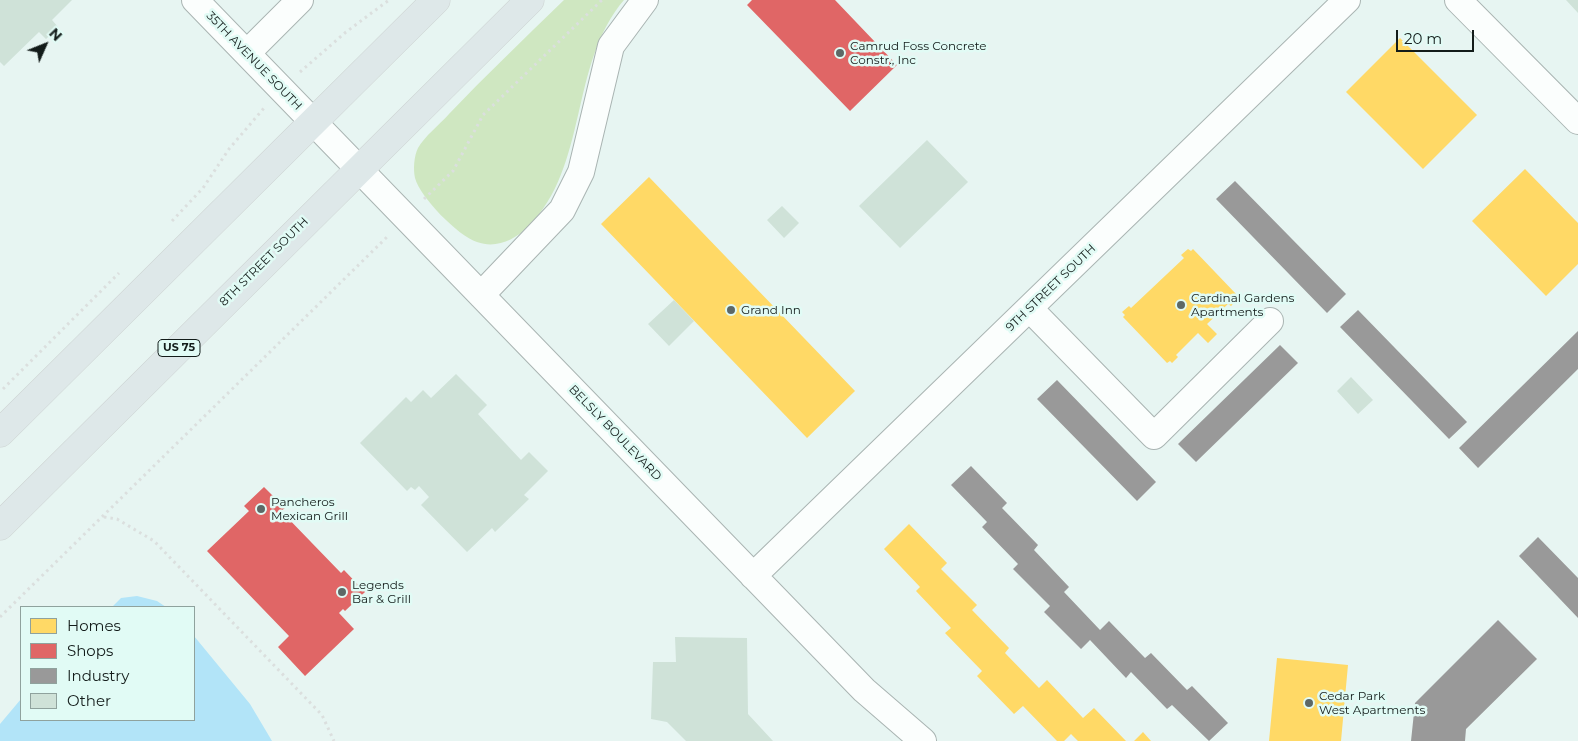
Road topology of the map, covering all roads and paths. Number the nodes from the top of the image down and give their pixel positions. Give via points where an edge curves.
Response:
1 (195, 0) edge
2 (300, 0) edge
3 (389, 0) edge
4 (436, 0) edge
5 (530, 0) edge
6 (602, 0) edge
7 (645, 0) edge
8 (1348, 0) edge
9 (1458, 0) edge
10 (247, 53) junction
11 (281, 88) junction
12 (312, 121) junction
13 (1578, 121) edge
14 (357, 169) junction
15 (422, 202) dead end
16 (171, 222) dead end
17 (376, 248) dead end
18 (122, 271) dead end
19 (481, 295) junction
20 (1030, 309) junction
21 (1270, 321) dead end
22 (0, 392) edge
23 (0, 433) edge
24 (103, 517) junction
25 (0, 526) edge
26 (753, 576) junction
27 (0, 617) edge
28 (334, 741) edge
29 (923, 741) edge

1 - 10 street, 35TH AVENUE SOUTH
2 - 10 street
3 - 11 path
4 - 12 main road
5 - 14 main road, 8TH STREET SOUTH / US 75
6 - 15 path via 483,115 453,171
7 - 19 street via 611,46 581,172 562,210
8 - 20 street, 9TH STREET SOUTH
9 - 13 street
10 - 11 street, 35TH AVENUE SOUTH
11 - 12 street, 35TH AVENUE SOUTH
11 - 16 path via 229,149 203,188
12 - 14 street, BELSLY BOULEVARD
12 - 23 main road
14 - 19 street, BELSLY BOULEVARD
14 - 25 main road, 8TH STREET SOUTH / US 75
17 - 24 path
18 - 22 path
19 - 26 street, BELSLY BOULEVARD
20 - 21 street via 1154,436
20 - 26 street, 9TH STREET SOUTH
24 - 27 path
24 - 28 path via 117,519 154,541 322,715
26 - 29 street, BELSLY BOULEVARD via 864,690

